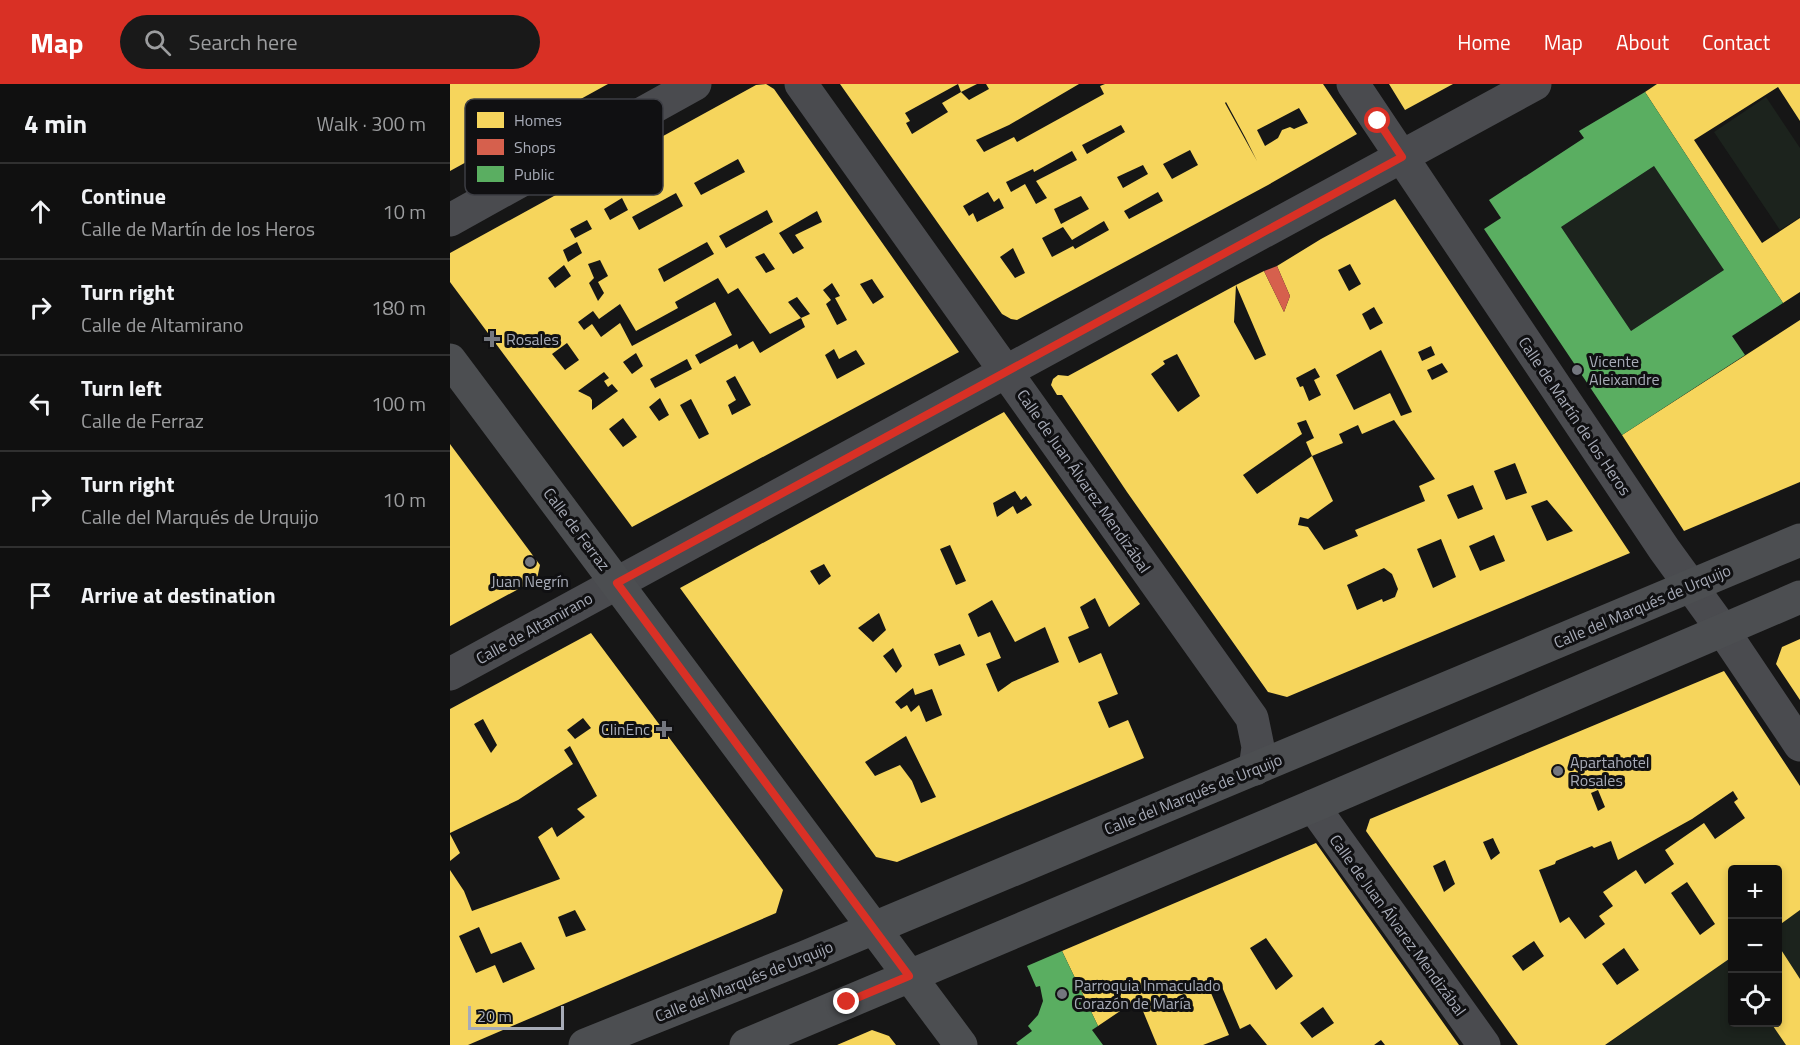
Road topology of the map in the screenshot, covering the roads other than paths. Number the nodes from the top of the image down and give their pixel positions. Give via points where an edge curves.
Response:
1 (695, 84) edge
2 (801, 84) edge
3 (1353, 84) edge
4 (1535, 84) edge
5 (663, 102) edge
6 (1402, 157) junction
7 (495, 195) edge
8 (450, 220) edge
9 (450, 360) edge
10 (1006, 372) junction
11 (1800, 540) edge
12 (617, 583) junction
13 (1690, 586) junction
14 (1800, 597) edge
15 (1722, 629) junction
16 (450, 674) edge
17 (1800, 745) edge
18 (1255, 769) junction
19 (1313, 806) junction
20 (874, 927) junction
21 (909, 976) junction
22 (585, 1045) edge
23 (746, 1045) edge
24 (961, 1045) edge
25 (1484, 1045) edge

1 - 5 street
2 - 10 street, Calle de Juan Álvarez Mendizábal
3 - 6 street, Calle de Martín de los Heros
4 - 6 street, Calle de Altamirano
6 - 10 street, Calle de Altamirano
6 - 13 street, Calle de Martín de los Heros
7 - 8 street
9 - 12 main road, Calle de Ferraz
10 - 12 street, Calle de Altamirano
10 - 18 street, Calle de Juan Álvarez Mendizábal via 1252,718 1258,747
11 - 13 main road, Calle del Marqués de Urquijo
12 - 16 street, Calle de Altamirano
12 - 20 main road, Calle de Ferraz
13 - 15 street, Calle de Martín de los Heros
13 - 18 main road, Calle del Marqués de Urquijo
14 - 15 main road
15 - 17 street, Calle de Martín de los Heros
15 - 19 main road
18 - 20 main road, Calle del Marqués de Urquijo
19 - 21 main road
19 - 25 street, Calle de Juan Álvarez Mendizábal
20 - 21 main road, Calle de Ferraz
20 - 22 main road, Calle del Marqués de Urquijo
21 - 23 main road
21 - 24 main road, Calle de Ferraz

